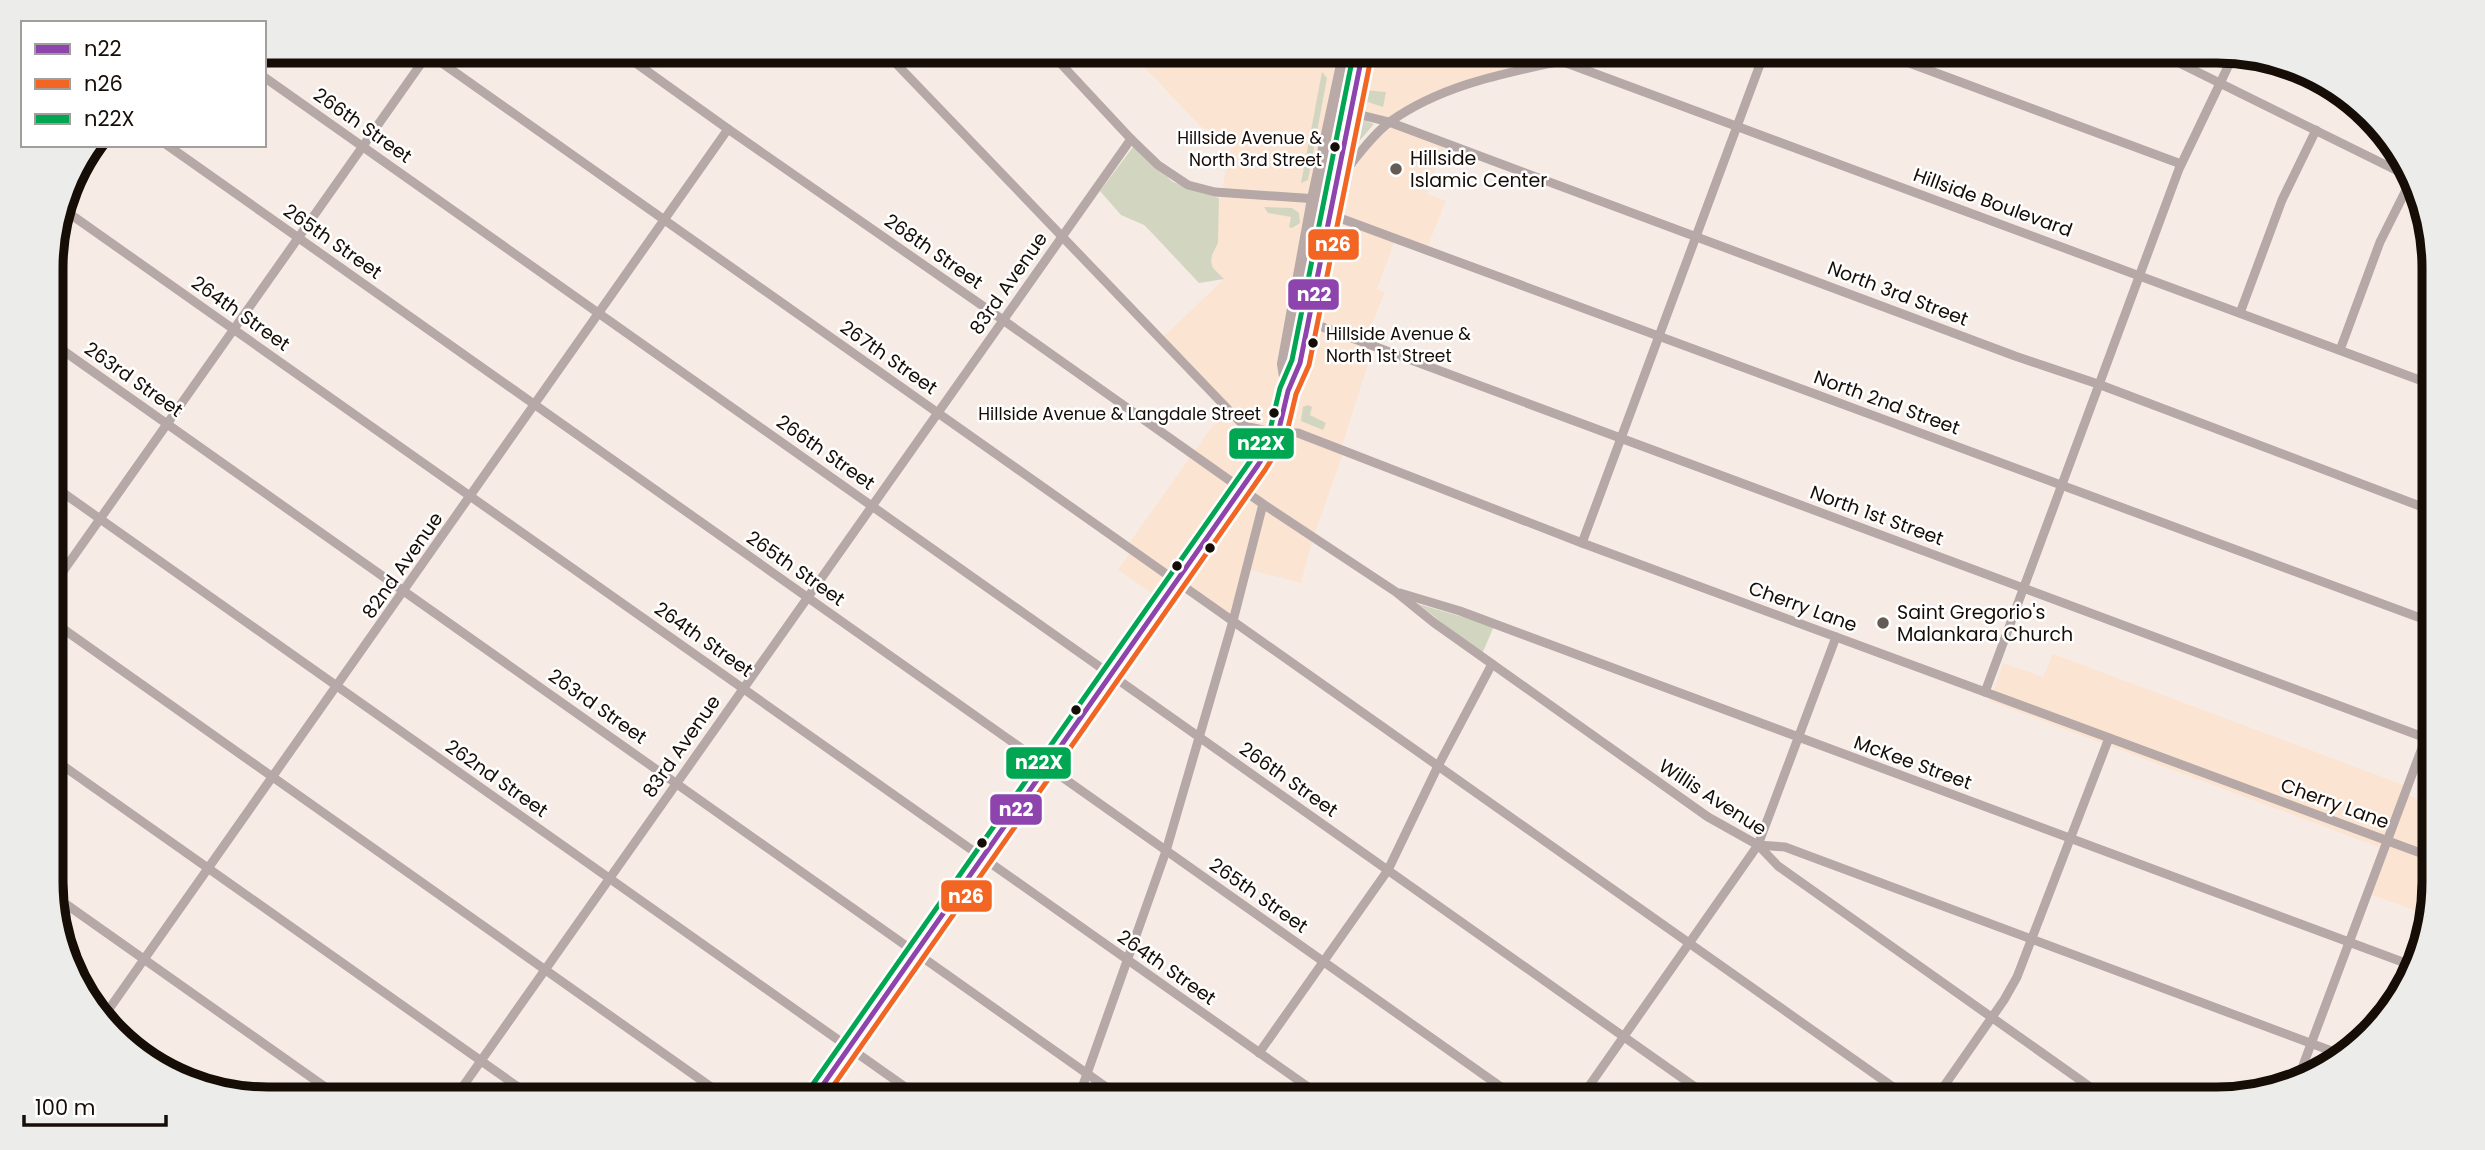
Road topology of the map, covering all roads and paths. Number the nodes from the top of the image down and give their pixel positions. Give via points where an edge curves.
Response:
1 (420, 63) edge
2 (443, 63) edge
3 (636, 63) edge
4 (896, 63) edge
5 (1060, 63) edge
6 (1343, 63) edge
7 (1360, 63) edge
8 (1552, 63) edge
9 (1566, 63) edge
10 (1761, 63) edge
11 (1909, 63) edge
12 (2179, 63) edge
13 (2229, 64) edge
14 (266, 78) edge
15 (2220, 83) junction
16 (1349, 112) junction
17 (1389, 122) junction
18 (1738, 126) junction
19 (728, 130) junction
20 (2316, 130) junction
21 (1131, 139) junction
22 (170, 147) edge
23 (363, 147) junction
24 (2181, 164) junction
25 (2398, 171) edge
26 (2406, 190) edge
27 (1314, 198) junction
28 (1332, 201) junction
29 (70, 214) edge
30 (666, 221) junction
31 (1063, 236) junction
32 (1695, 236) junction
33 (299, 238) junction
34 (2139, 275) junction
35 (2240, 313) junction
36 (600, 314) junction
37 (1003, 320) junction
38 (1308, 322) junction
39 (234, 329) junction
40 (1658, 336) junction
41 (63, 350) edge
42 (2340, 350) junction
43 (2422, 381) edge
44 (2098, 384) junction
45 (1288, 391) junction
46 (536, 405) junction
47 (938, 413) junction
48 (167, 424) junction
49 (1278, 433) junction
50 (1620, 437) junction
51 (2061, 485) junction
52 (1242, 488) junction
53 (63, 493) edge
54 (471, 497) junction
55 (1263, 504) junction
56 (872, 506) junction
57 (2422, 507) edge
58 (100, 519) junction
59 (1297, 527) joint
60 (1582, 543) junction
61 (63, 571) edge
62 (1177, 582) junction
63 (2023, 587) junction
64 (404, 591) junction
65 (1396, 592) junction
66 (808, 597) junction
67 (2422, 619) edge
68 (1233, 621) junction
69 (63, 629) edge
70 (1836, 637) junction
71 (1492, 664) junction
72 (1112, 676) junction
73 (337, 686) junction
74 (744, 688) junction
75 (1985, 692) junction
76 (2422, 736) edge
77 (1200, 737) junction
78 (1799, 738) junction
79 (2109, 738) junction
80 (2422, 758) edge
81 (63, 766) edge
82 (1438, 766) junction
83 (1048, 767) junction
84 (273, 777) junction
85 (677, 783) junction
86 (2070, 839) junction
87 (2387, 841) junction
88 (1758, 845) junction
89 (1166, 850) junction
90 (2422, 854) edge
91 (984, 858) junction
92 (209, 868) junction
93 (1388, 870) junction
94 (610, 878) junction
95 (65, 903) edge
96 (2032, 939) junction
97 (1690, 943) junction
98 (2349, 943) junction
99 (917, 953) junction
100 (144, 960) junction
101 (1128, 961) junction
102 (1324, 962) junction
103 (2405, 963) edge
104 (545, 970) junction
105 (108, 1010) edge
106 (1991, 1017) junction
107 (1625, 1037) junction
108 (2311, 1044) junction
109 (850, 1048) junction
110 (2332, 1052) edge
111 (1259, 1053) junction
112 (481, 1061) junction
113 (2302, 1068) edge
114 (1087, 1073) junction
115 (325, 1087) edge
116 (463, 1087) edge
117 (519, 1087) edge
118 (712, 1087) edge
119 (822, 1087) edge
120 (905, 1087) edge
121 (1082, 1087) edge
122 (1106, 1087) edge
123 (1308, 1087) edge
124 (1501, 1087) edge
125 (1589, 1087) edge
126 (1695, 1087) edge
127 (1893, 1087) edge
128 (1943, 1087) edge
129 (2090, 1087) edge

1 - 23 street
2 - 30 street, 267th Street
3 - 19 street, 268th Street
4 - 31 street, Cherry Lane
5 - 21 street, North 2nd Street
6 - 27 main road
7 - 16 main road
8 - 17 street via 1469,82
9 - 18 street, Hillside Boulevard
10 - 18 street
11 - 24 street
12 - 15 street
13 - 15 street
14 - 23 street, 266th Street
15 - 20 street
15 - 24 street
16 - 17 street, North 3rd Street
16 - 28 main road
17 - 28 street via 1344,173
17 - 32 street, North 3rd Street
18 - 32 street
18 - 34 street, Hillside Boulevard
19 - 30 street, 82nd Avenue
19 - 37 street, 268th Street
20 - 25 street
20 - 35 street via 2282,200
21 - 27 street, North 2nd Street via 1171,176 1202,190
21 - 31 street, 83rd Avenue
22 - 33 street, 265th Street
23 - 33 street
23 - 36 street, 266th Street
24 - 34 street
26 - 42 street
27 - 28 street, North 2nd Street
27 - 45 main road via 1284,364
28 - 38 main road
28 - 40 street, North 2nd Street
29 - 39 street, 264th Street
30 - 36 street, 82nd Avenue
30 - 47 street, 267th Street
31 - 37 street, 83rd Avenue
31 - 49 street, Cherry Lane via 1244,426
32 - 40 street
32 - 44 street, North 3rd Street
33 - 39 street
33 - 46 street, 265th Street
34 - 35 street, Hillside Boulevard
34 - 44 street
35 - 42 street, Hillside Boulevard
36 - 46 street, 82nd Avenue
36 - 56 street, 266th Street
37 - 47 street, 83rd Avenue
37 - 52 street, 268th Street
38 - 45 main road via 1300,363
38 - 50 street, North 1st Street
39 - 48 street
39 - 54 street, 264th Street
40 - 50 street
40 - 51 street, North 2nd Street
41 - 48 street, 263rd Street
42 - 43 street, Hillside Boulevard
44 - 51 street
44 - 57 street, North 3rd Street
45 - 49 main road
46 - 54 street, 82nd Avenue
46 - 66 street, 265th Street
47 - 56 street, 83rd Avenue
47 - 62 street, 267th Street
48 - 58 street
48 - 64 street, 263rd Street
49 - 52 main road
49 - 60 street, Cherry Lane via 1298,433
50 - 60 street
50 - 63 street, North 1st Street
51 - 63 street
51 - 67 street, North 2nd Street
52 - 55 street, 268th Street
52 - 62 main road
53 - 58 street, 262nd Street
54 - 64 street, 82nd Avenue
54 - 74 street, 264th Street
55 - 59 street, 268th Street
55 - 68 street
56 - 66 street, 83rd Avenue
56 - 72 street, 266th Street
58 - 61 street
58 - 73 street, 262nd Street
59 - 65 street, Willis Avenue
60 - 70 street, Cherry Lane
62 - 68 street, 267th Street
62 - 72 main road
63 - 75 street
63 - 76 street, North 1st Street
64 - 73 street, 82nd Avenue
64 - 85 street, 263rd Street
65 - 71 street, Willis Avenue
65 - 78 street, McKee Street via 1460,611
66 - 74 street, 83rd Avenue
66 - 83 street, 265th Street
68 - 77 street
68 - 82 street, 267th Street
69 - 84 street
70 - 75 street, Cherry Lane
70 - 78 street
71 - 82 street
71 - 88 street, Willis Avenue via 1708,817
72 - 77 street, 266th Street
72 - 83 main road
73 - 84 street, 82nd Avenue
73 - 94 street, 262nd Street
74 - 85 street, 83rd Avenue
74 - 91 street, 264th Street
75 - 79 street, Cherry Lane
77 - 89 street
77 - 93 street, 266th Street
78 - 86 street, McKee Street
78 - 88 street
79 - 86 street
79 - 87 street, Cherry Lane
80 - 87 street
81 - 92 street
82 - 93 street
82 - 97 street, 267th Street
83 - 89 street, 265th Street
83 - 91 main road
84 - 92 street, 82nd Avenue
84 - 104 street
85 - 94 street, 83rd Avenue
85 - 99 street, 263rd Street
86 - 96 street
86 - 98 street, McKee Street
87 - 90 street, Cherry Lane
87 - 98 street
88 - 96 street via 1785,847
88 - 97 street
88 - 106 street, Willis Avenue via 1778,866
89 - 101 street
89 - 102 street, 265th Street
91 - 99 main road
91 - 101 street, 264th Street
92 - 100 street, 82nd Avenue
92 - 112 street
93 - 102 street
93 - 107 street, 266th Street
94 - 104 street, 83rd Avenue
94 - 109 street, 262nd Street
95 - 100 street
96 - 106 street via 2017,977
96 - 108 street
97 - 107 street
97 - 127 street, 267th Street
98 - 103 street, McKee Street
98 - 108 street
99 - 109 main road
99 - 114 street, 263rd Street
100 - 105 street, 82nd Avenue
100 - 115 street
101 - 111 street, 264th Street
101 - 114 street
102 - 111 street
102 - 124 street, 265th Street
104 - 112 street, 83rd Avenue
104 - 118 street
106 - 128 street
106 - 129 street, Willis Avenue
107 - 125 street
107 - 126 street, 266th Street
108 - 110 street
108 - 113 street
109 - 119 main road
109 - 120 street, 262nd Street
111 - 123 street, 264th Street
112 - 116 street, 83rd Avenue
112 - 117 street
114 - 121 street
114 - 122 street, 263rd Street

